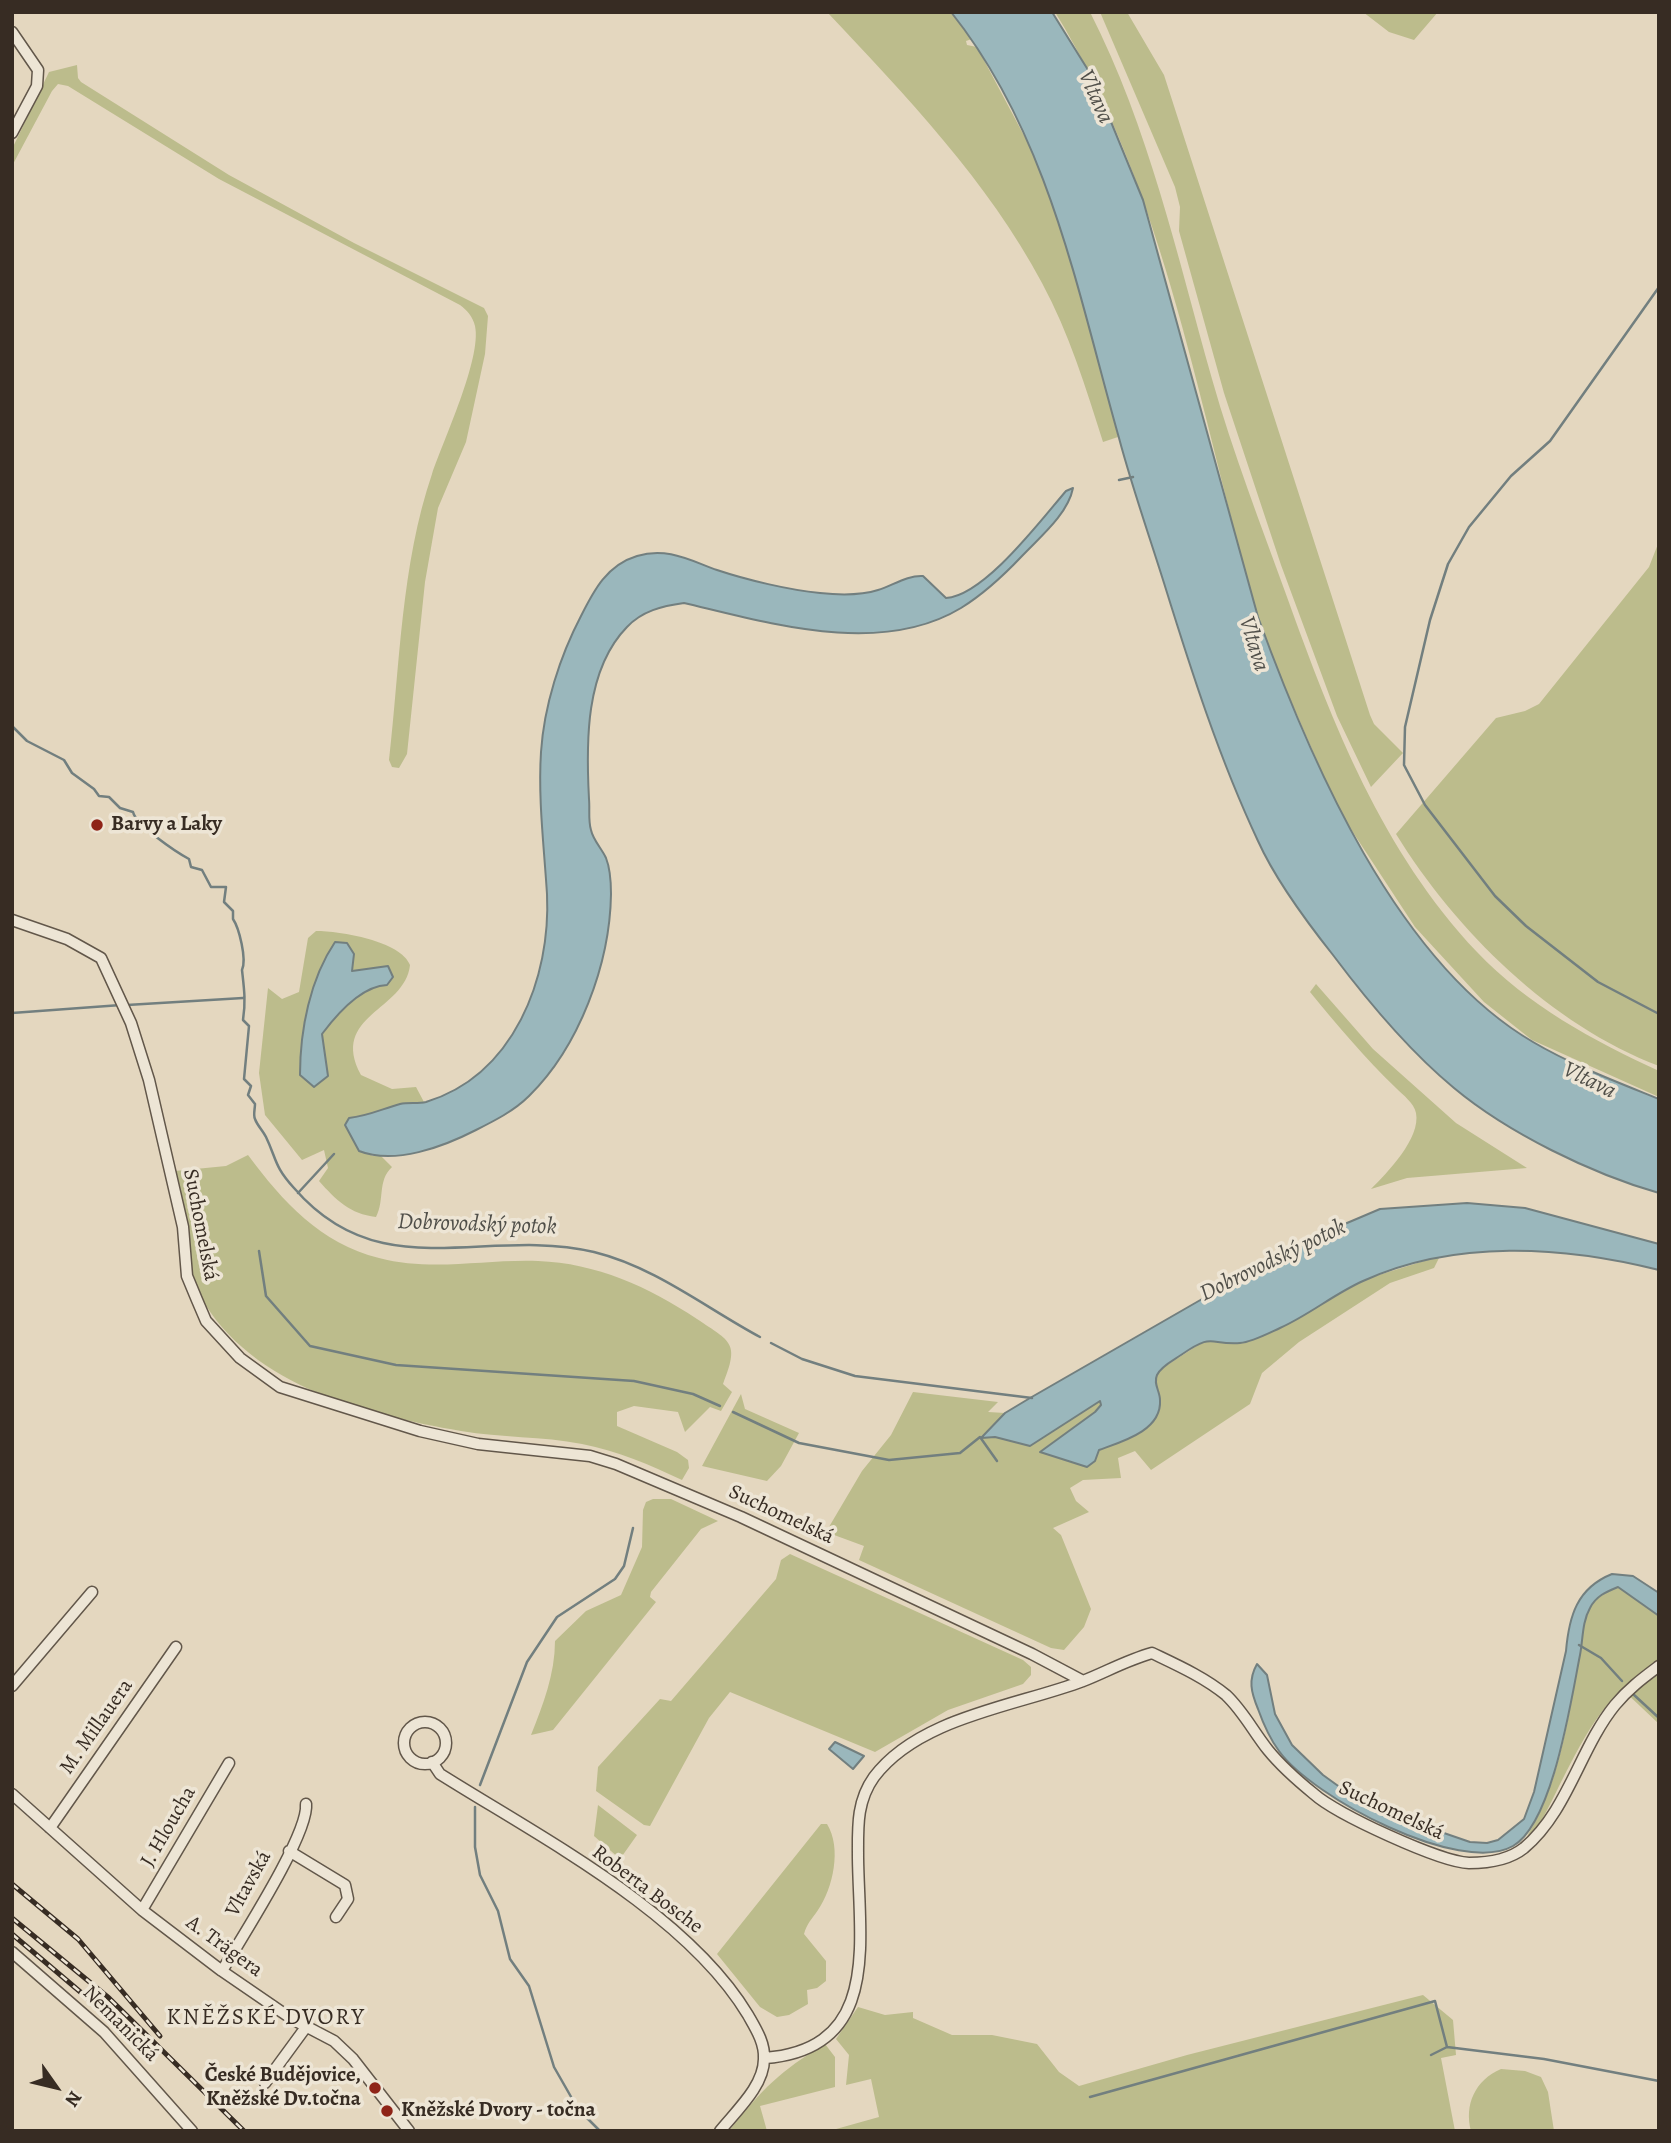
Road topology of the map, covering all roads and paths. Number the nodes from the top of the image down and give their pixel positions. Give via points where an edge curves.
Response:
1 (12, 32) edge
2 (12, 133) edge
3 (12, 920) edge
4 (92, 1592) dead end
5 (176, 1647) dead end
6 (1659, 1666) edge
7 (1083, 1681) junction
8 (12, 1686) edge
9 (432, 1762) dead end
10 (229, 1763) dead end
11 (12, 1794) edge
12 (306, 1804) dead end
13 (50, 1828) junction
14 (289, 1852) junction
15 (142, 1910) junction
16 (336, 1917) dead end
17 (12, 1952) edge
18 (222, 1971) junction
19 (306, 2027) junction
20 (765, 2057) junction
21 (265, 2083) dead end
22 (192, 2131) edge
23 (409, 2131) edge
24 (720, 2131) edge

1 - 2 street via 38,70 37,86
3 - 7 street, Suchomelská via 67,939 101,958 125,1006 157,1110 183,1227 187,1276 206,1321 240,1358 280,1387 420,1431 478,1444 590,1456 616,1464 741,1517
4 - 8 street
5 - 13 street, M. Millauera
6 - 7 street, Suchomelská via 1614,1706 1537,1836 1502,1860 1468,1863 1450,1860 1368,1825 1316,1797 1268,1751 1224,1694 1152,1653
7 - 20 street via 979,1713 920,1739 893,1756 873,1778 860,1804 859,1942 850,2009 833,2032 815,2044 788,2056
9 - 20 street, Roberta Bosche via 440,1774 624,1892 685,1939 740,2001
10 - 15 street, J. Hloucha
11 - 13 street, A. Trägera
12 - 14 street, Vltavská via 307,1813
13 - 15 street, A. Trägera
14 - 16 street, Vltavská via 345,1885 348,1899
14 - 18 street, Vltavská
15 - 18 street, A. Trägera
17 - 22 street, Nemanická via 104,2032
18 - 19 street, A. Trägera
19 - 21 street
19 - 23 street, A. Trägera via 334,2041 353,2059
20 - 24 street via 757,2083

